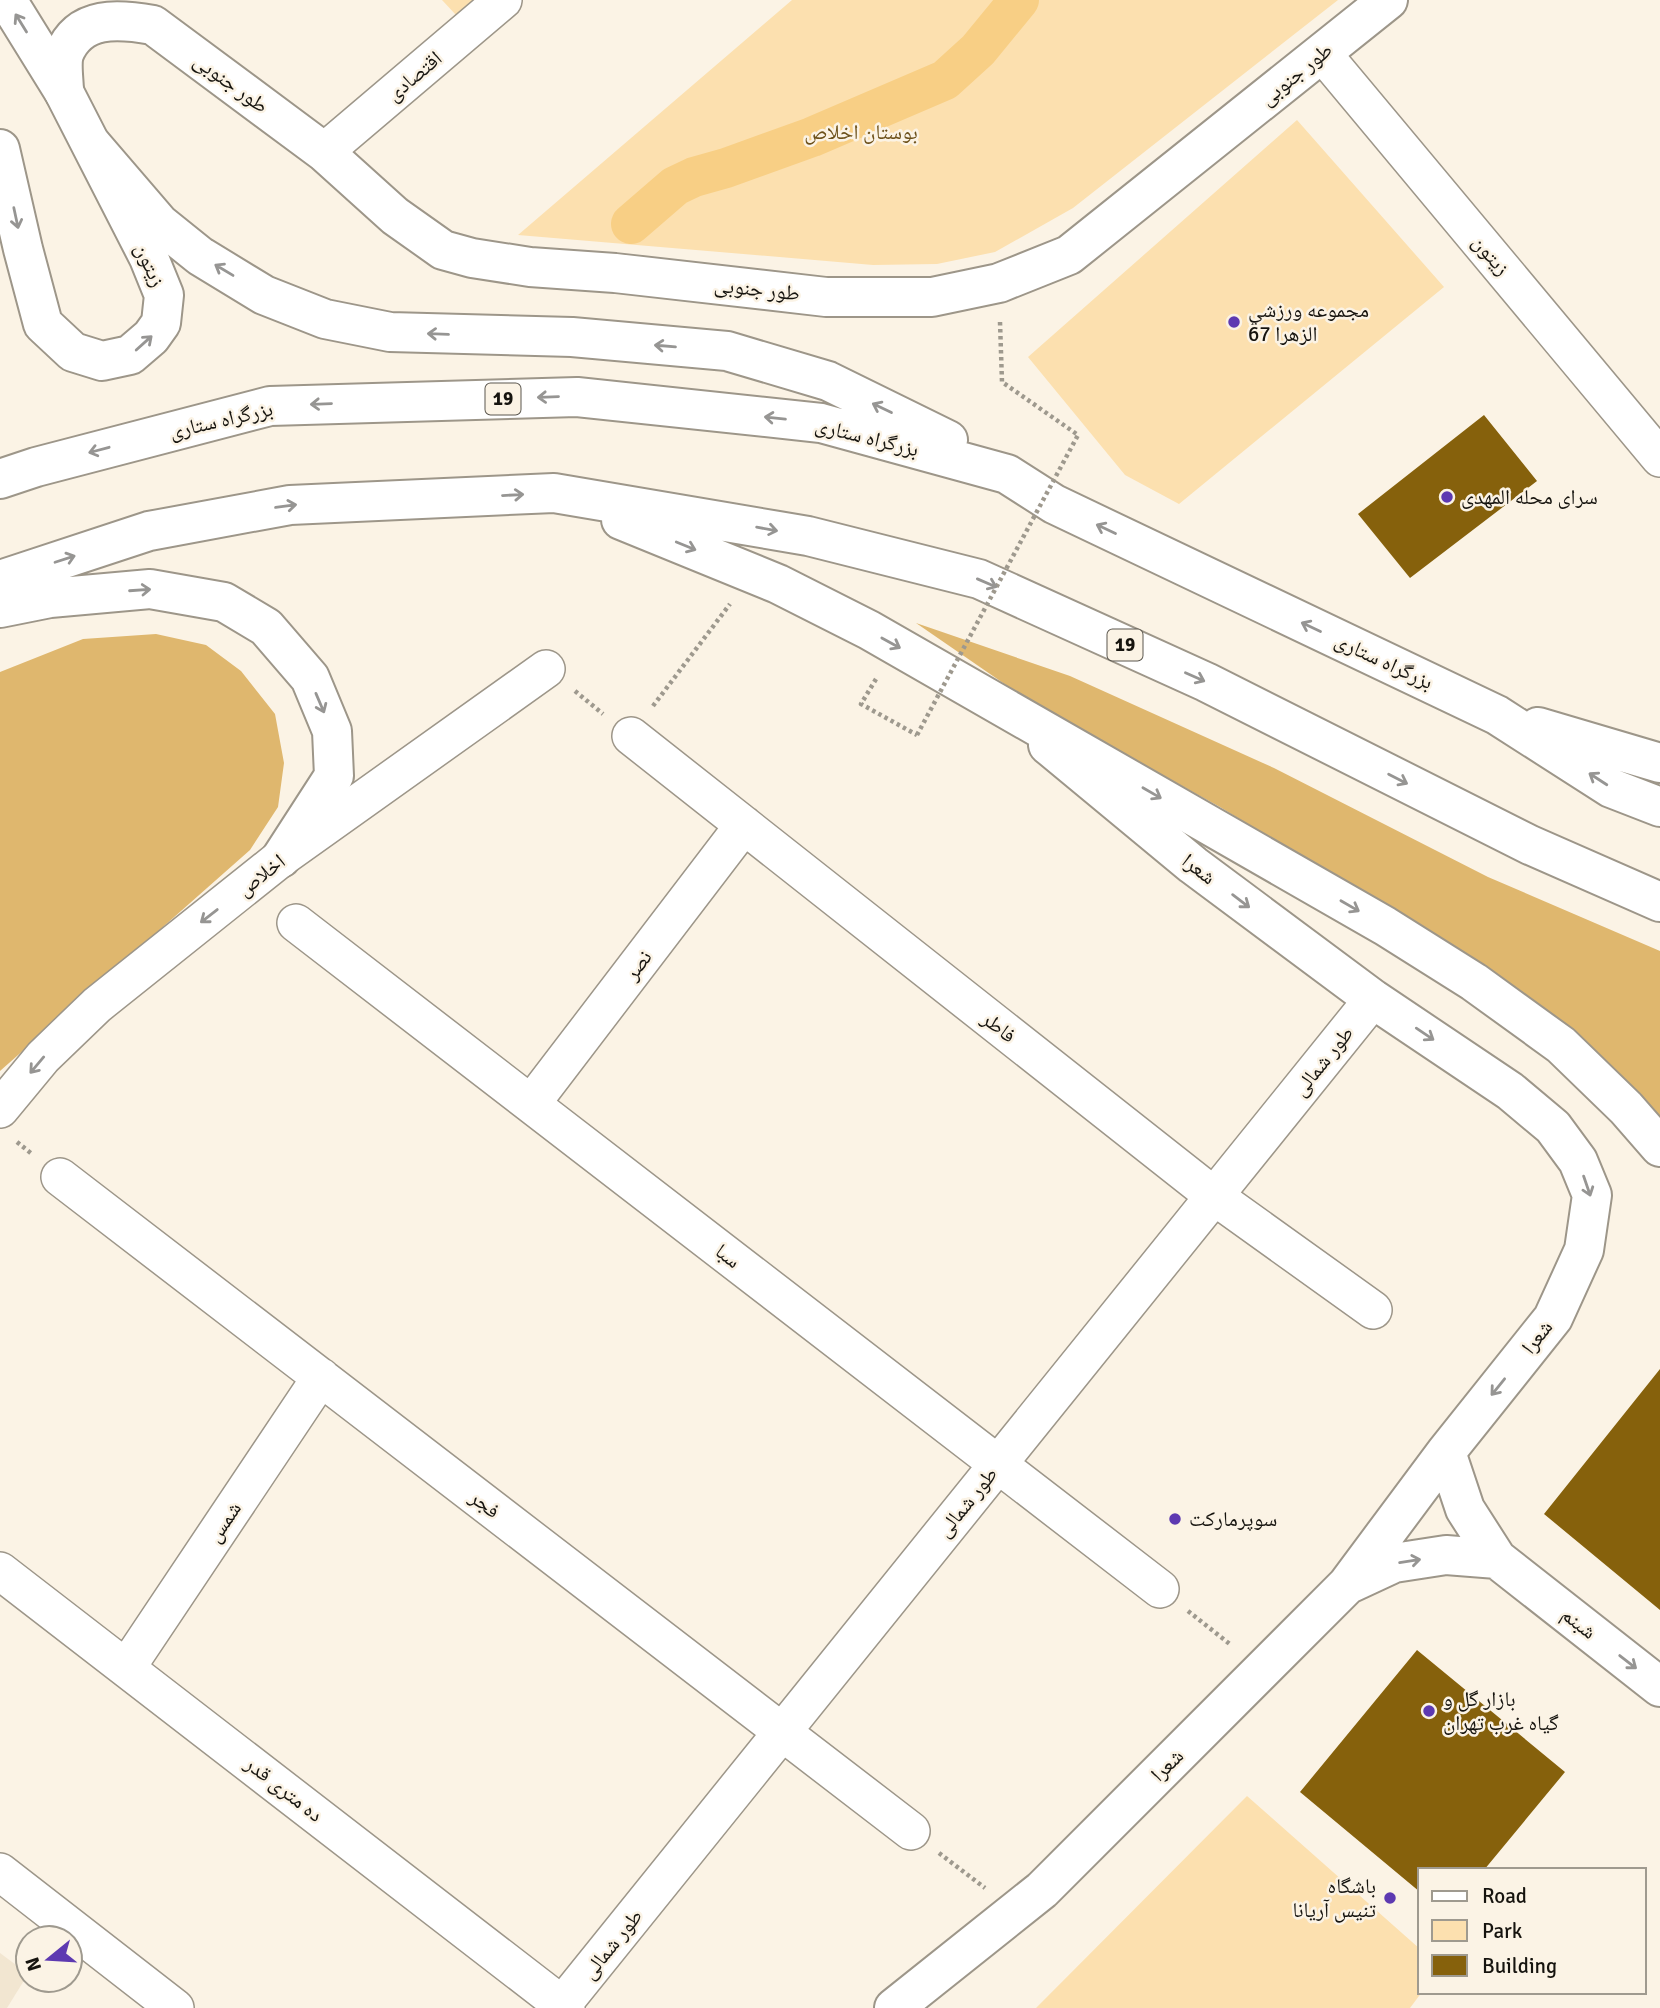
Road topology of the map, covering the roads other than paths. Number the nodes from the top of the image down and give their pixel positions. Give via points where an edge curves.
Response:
1 (6, 0) edge
2 (119, 0) edge
3 (503, 0) edge
4 (1388, 0) edge
5 (153, 25) junction
6 (1322, 53) junction
7 (64, 92) junction
8 (92, 145) junction
9 (0, 150) edge
10 (324, 152) junction
11 (1660, 458) edge
12 (1007, 474) junction
13 (0, 479) edge
14 (554, 493) junction
15 (0, 580) edge
16 (0, 608) edge
17 (547, 669) road end
18 (998, 703) junction
19 (1497, 715) junction
20 (631, 736) road end
21 (1660, 762) edge
22 (1660, 807) edge
23 (744, 825) junction
24 (281, 858) junction
25 (1660, 902) edge
26 (296, 923) dead end
27 (1373, 999) junction
28 (531, 1104) junction
29 (0, 1109) edge
30 (1660, 1147) edge
31 (60, 1177) dead end
32 (1214, 1196) junction
33 (1374, 1310) dead end
34 (321, 1377) junction
35 (1446, 1451) junction
36 (998, 1464) junction
37 (1497, 1559) junction
38 (0, 1571) edge
39 (1347, 1585) junction
40 (1160, 1589) road end
41 (127, 1667) junction
42 (1660, 1686) edge
43 (782, 1732) junction
44 (911, 1831) road end
45 (0, 1872) edge
46 (564, 2006) edge
47 (175, 2008) edge
48 (894, 2008) edge

7 -> 1 main road, زیتون
2 - 5 street, طور جنوبی
3 - 10 street, اقتصادی
4 - 6 main road, طور جنوبی
5 - 7 main road via 122,19 95,23 77,34 64,55
5 - 10 main road, طور جنوبی
6 - 10 main road, طور جنوبی via 1069,256 999,283 932,297 826,296 472,258 443,250 395,216
6 - 11 street, زیتون
7 - 8 main road, زیتون
9 -> 8 main road, زیتون via 43,324 74,352 102,362 130,355 151,337 161,323 164,295
12 -> 8 main road via 828,381 727,351 572,337 390,332 325,319 264,295 200,256 159,223
12 -> 13 main road, بزرگراه ستاری / 19 via 821,423 577,397 270,406
19 -> 12 main road, بزرگراه ستاری / 19 via 1054,504
15 -> 14 main road, 19 via 149,531 290,505
14 -> 18 main road via 778,584
14 -> 25 main road, 19 via 808,536 979,579 1206,682 1530,845
16 -> 24 main road via 50,598 150,589 225,602 266,627 310,678 331,731 334,776
17 - 24 street, اخلاص
18 -> 27 main road, شعرا via 1193,865
18 -> 30 main road via 1474,982 1561,1045
19 - 21 main road
22 -> 19 main road, بزرگراه ستاری / 19 via 1611,788
20 - 23 street, فاطر
23 - 28 street, نصر
23 - 32 street, فاطر
24 -> 29 street, اخلاص via 97,1005 43,1057
26 - 28 street, سبا
27 - 32 street, طور شمالی
27 -> 35 main road, شعرا via 1510,1091 1553,1127 1578,1161 1591,1195 1584,1250 1553,1318
28 - 36 street, سبا
31 - 34 street, فجر
32 - 33 street, فاطر
32 - 36 street, طور شمالی
34 - 41 street, شمس
34 - 43 street, فجر
35 - 37 main road via 1465,1509
35 - 39 main road, شعرا
36 - 40 street, سبا
36 - 43 street, طور شمالی
39 -> 37 main road via 1394,1563 1446,1555
37 -> 42 main road, شبنم
38 - 41 street, ده متری قدر
39 - 48 main road, شعرا via 1042,1890
41 - 46 street, ده متری قدر
43 - 44 street, فجر
43 - 46 street, طور شمالی
45 - 47 street

